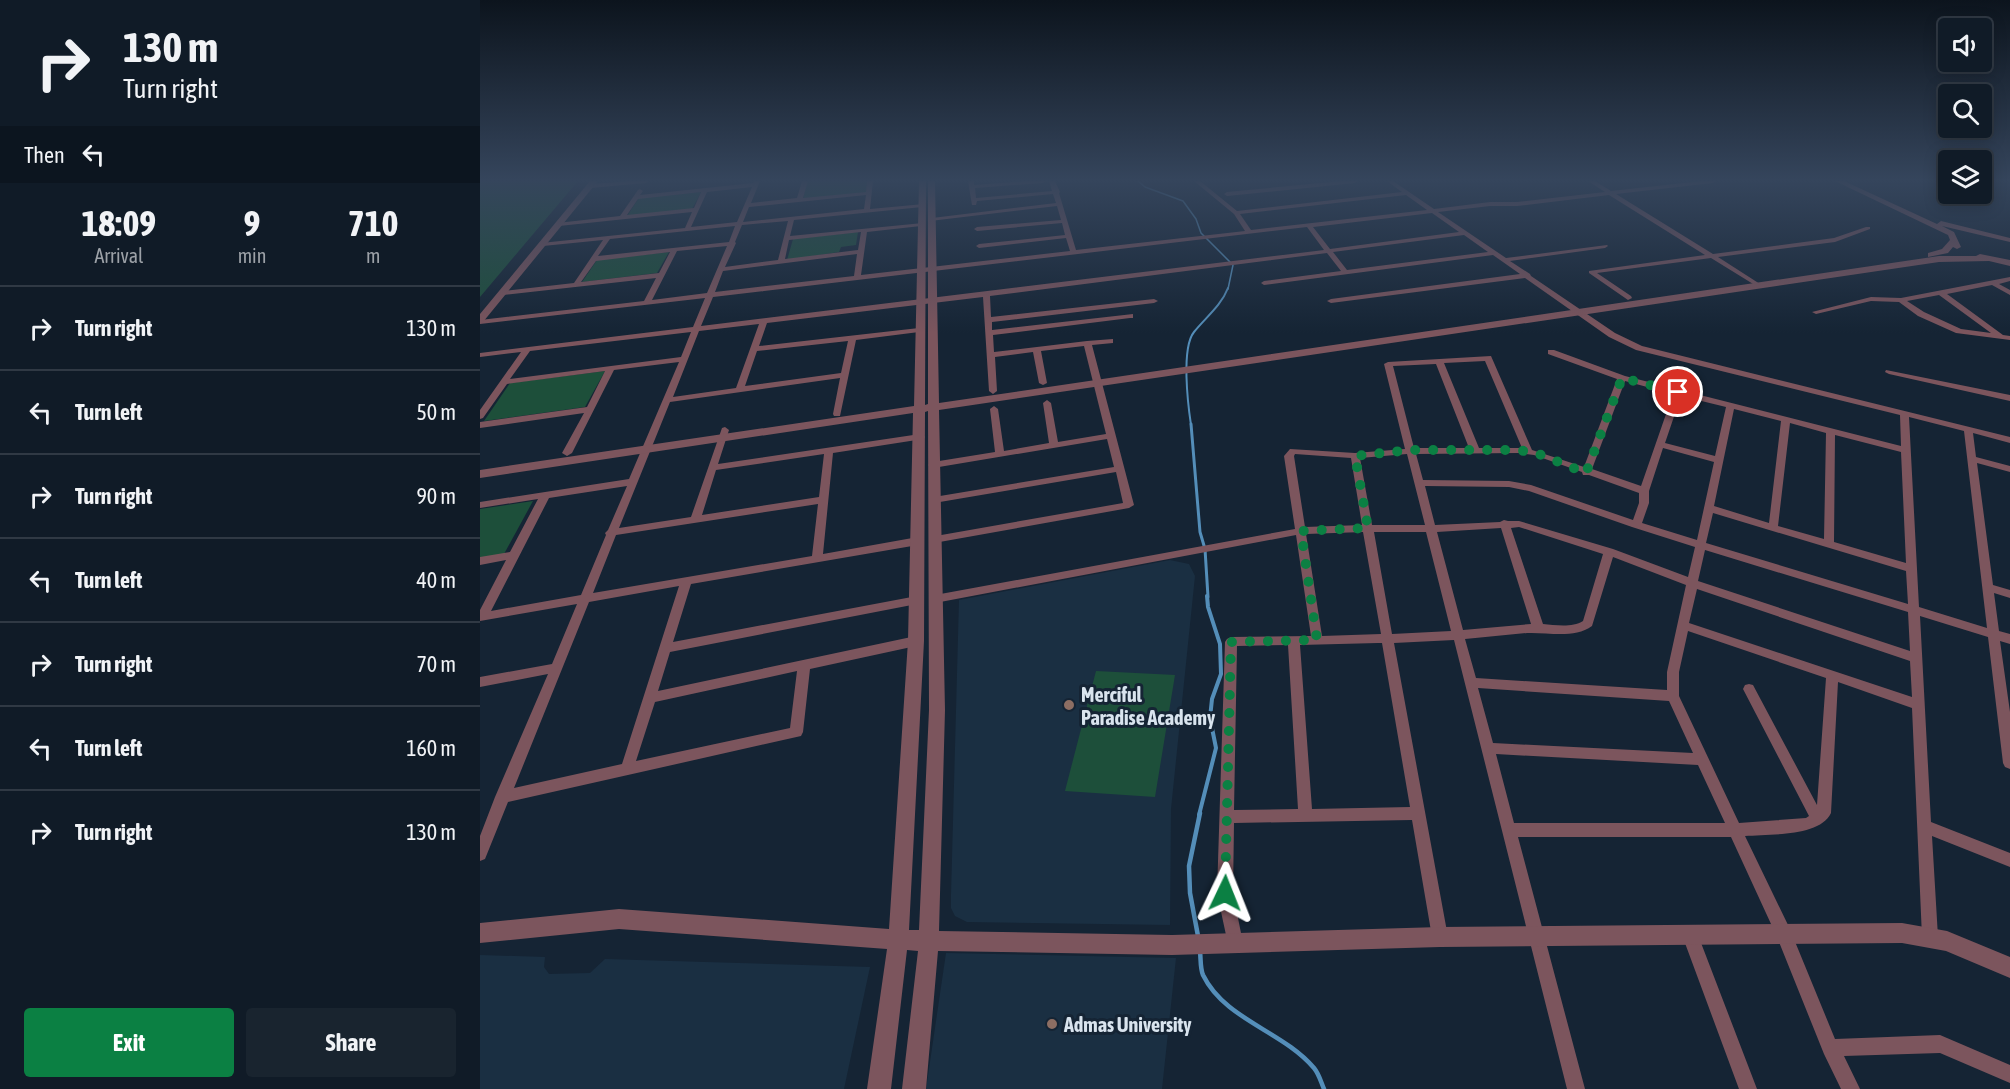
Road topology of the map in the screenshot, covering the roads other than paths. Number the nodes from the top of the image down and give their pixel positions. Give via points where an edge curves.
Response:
1 (553, 232) edge
2 (659, 232) edge
3 (738, 232) edge
4 (789, 232) edge
5 (847, 232) edge
6 (864, 232) edge
7 (927, 232) edge
8 (977, 232) edge
9 (1068, 232) edge
10 (1260, 232) edge
11 (1314, 232) edge
12 (1673, 232) edge
13 (1857, 232) edge
14 (1948, 232) edge
15 (1977, 232) edge
16 (1250, 233) joint
17 (1466, 233) joint
18 (1069, 236) junction
19 (1996, 236) junction
20 (608, 237) junction
21 (788, 238) junction
22 (2010, 239) edge
23 (1953, 241) junction
24 (733, 243) junction
25 (543, 244) junction
26 (979, 246) junction
27 (1605, 246) dead end
28 (675, 249) junction
29 (1329, 251) junction
30 (859, 252) junction
31 (1495, 253) junction
32 (1074, 254) junction
33 (1714, 257) junction
34 (593, 259) junction
35 (1506, 260) junction
36 (1992, 260) junction
37 (782, 262) junction
38 (981, 264) junction
39 (2010, 264) edge
40 (722, 269) junction
41 (927, 270) junction
42 (1345, 272) junction
43 (662, 275) junction
44 (1528, 275) junction
45 (857, 278) junction
46 (2010, 279) edge
47 (1264, 283) dead end
48 (1754, 283) junction
49 (1993, 283) junction
50 (576, 285) junction
51 (503, 293) junction
52 (986, 293) junction
53 (1941, 293) junction
54 (2010, 293) edge
55 (710, 295) junction
56 (1628, 298) junction
57 (1901, 300) junction
58 (926, 301) junction
59 (1154, 301) dead end
60 (1331, 301) dead end
61 (647, 303) junction
62 (1576, 309) junction
63 (1816, 312) dead end
64 (1130, 316) dead end
65 (988, 320) junction
66 (480, 321) edge
67 (764, 321) junction
68 (696, 328) junction
69 (919, 330) junction
70 (988, 333) junction
71 (2001, 337) junction
72 (852, 338) junction
73 (2010, 338) edge
74 (1110, 341) dead end
75 (1087, 344) junction
76 (2010, 344) edge
77 (528, 348) junction
78 (754, 349) junction
79 (1037, 350) junction
80 (1551, 352) dead end
81 (480, 355) edge
82 (990, 355) junction
83 (683, 359) junction
84 (1439, 362) junction
85 (611, 368) junction
86 (1889, 372) dead end
87 (844, 375) junction
88 (1622, 378) junction
89 (1095, 379) junction
90 (505, 382) junction
91 (1043, 383) junction
92 (740, 389) junction
93 (993, 391) junction
94 (1678, 392) junction
95 (2010, 398) edge
96 (666, 400) junction
97 (1047, 403) dead end
98 (926, 404) junction
99 (1731, 405) junction
100 (994, 409) dead end
101 (590, 410) junction
102 (837, 414) junction
103 (1904, 415) junction
104 (480, 416) edge
105 (1786, 420) junction
106 (480, 424) edge
107 (1831, 431) junction
108 (1968, 431) junction
109 (724, 434) junction
110 (1110, 436) junction
111 (920, 437) junction
112 (2010, 440) edge
113 (1660, 444) junction
114 (1054, 445) junction
115 (647, 446) junction
116 (829, 450) junction
117 (1410, 450) junction
118 (1475, 450) junction
119 (1906, 450) junction
120 (1528, 451) junction
121 (567, 453) junction
122 (1000, 454) junction
123 (1355, 456) junction
124 (1972, 459) junction
125 (1719, 460) junction
126 (933, 465) junction
127 (480, 466) edge
128 (713, 468) junction
129 (1118, 469) junction
130 (2010, 469) edge
131 (1586, 473) junction
132 (480, 474) edge
133 (631, 482) junction
134 (1419, 483) junction
135 (1644, 491) junction
136 (544, 495) junction
137 (823, 500) junction
138 (934, 500) junction
139 (480, 505) edge
140 (1708, 508) junction
141 (695, 521) junction
142 (1504, 523) junction
143 (1636, 525) junction
144 (1368, 528) junction
145 (1773, 528) junction
146 (1430, 529) junction
147 (1301, 531) junction
148 (610, 533) junction
149 (926, 540) junction
150 (1701, 544) junction
151 (1829, 544) junction
152 (1609, 552) junction
153 (514, 555) junction
154 (817, 558) junction
155 (480, 561) edge
156 (1912, 569) junction
157 (686, 583) junction
158 (1692, 583) junction
159 (1988, 587) junction
160 (2010, 594) edge
161 (926, 599) junction
162 (585, 600) junction
163 (1914, 609) junction
164 (481, 617) edge
165 (1683, 625) junction
166 (1538, 628) junction
167 (1993, 633) junction
168 (1459, 636) junction
169 (1388, 638) junction
170 (2010, 639) edge
171 (1294, 640) junction
172 (1317, 640) junction
173 (916, 641) junction
174 (666, 648) junction
175 (1916, 658) junction
176 (804, 665) junction
177 (555, 668) junction
178 (1832, 677) junction
179 (480, 682) edge
180 (1471, 683) junction
181 (2005, 685) edge
182 (1749, 689) dead end
183 (1673, 696) junction
184 (650, 698) junction
185 (1919, 705) junction
186 (937, 710) junction
187 (911, 715) junction
188 (1488, 748) junction
189 (1701, 759) junction
190 (2010, 763) edge
191 (627, 770) junction
192 (502, 797) junction
193 (1418, 813) junction
194 (1305, 815) junction
195 (1227, 817) junction
196 (1817, 818) junction
197 (1926, 827) junction
198 (1509, 830) junction
199 (1736, 830) junction
200 (480, 854) edge
201 (2010, 860) edge
202 (480, 933) edge
203 (1783, 933) junction
204 (1690, 935) junction
205 (1537, 936) junction
206 (1440, 937) junction
207 (1930, 937) junction
208 (898, 940) junction
209 (929, 940) junction
210 (1230, 944) junction
211 (2010, 968) edge
212 (1830, 1048) junction
213 (2010, 1074) edge
214 (879, 1089) edge
215 (914, 1089) edge
216 (1576, 1089) edge
217 (1748, 1089) edge
218 (1851, 1089) edge

1 - 25 street
2 - 20 street
3 - 24 street
4 - 21 street
5 - 21 street
6 - 30 street
7 - 41 street
8 - 26 street
9 - 18 street
10 - 16 street
11 - 29 street
12 - 33 street
13 - 33 street via 1835,240
14 - 23 street
15 - 19 street
16 - 32 street
17 - 29 street
17 - 31 street
18 - 26 street
18 - 32 street
19 - 22 street
19 - 23 street via 1962,234
20 - 25 street
20 - 34 street
21 - 37 street
23 - 36 street via 1964,251
23 - 48 street via 1945,251 1932,255
24 - 28 street
24 - 40 street
25 - 51 street
26 - 38 street
27 - 35 street
28 - 34 street
28 - 43 street
29 - 42 street
29 - 52 street
30 - 37 street
30 - 45 street
31 - 35 street
31 - 42 street
32 - 38 street
33 - 48 street
33 - 56 street via 1591,272
34 - 50 street
35 - 44 street
36 - 39 street
36 - 48 street via 1939,259
37 - 40 street
38 - 41 street
40 - 55 street
41 - 45 street
41 - 58 street
42 - 47 street
43 - 50 street
43 - 61 street
44 - 60 street
44 - 62 street
45 - 55 street
46 - 49 street
48 - 56 street
48 - 62 street
49 - 53 street
49 - 54 street
50 - 51 street
51 - 66 street
52 - 58 street
52 - 65 street
53 - 57 street
53 - 71 street
55 - 61 street
55 - 68 street
56 - 62 street
57 - 63 street via 1871,299
57 - 71 street via 1959,331
58 - 67 street
58 - 69 street
58 - 98 street
59 - 65 street
61 - 66 street
62 - 89 street
62 - 103 street via 1612,335 1639,348
64 - 70 street
65 - 70 street
67 - 68 street
67 - 78 street
68 - 77 street
68 - 83 street
69 - 72 street
69 - 98 street
70 - 82 street
71 - 73 street
71 - 76 street
72 - 78 street
72 - 87 street
74 - 75 street
75 - 79 street
75 - 89 street
77 - 81 street
77 - 90 street
78 - 92 street
79 - 82 street
79 - 91 street
80 - 88 street
82 - 93 street
83 - 85 street
83 - 96 street
84 - 117 street via 1388,364
84 - 118 street
84 - 120 street via 1488,358
85 - 90 street
85 - 101 street
86 - 95 street
87 - 92 street
87 - 102 street
88 - 94 street
88 - 131 street
89 - 91 street
89 - 98 street
89 - 110 street
90 - 104 street
91 - 93 street
92 - 96 street
93 - 98 street
94 - 99 street
94 - 113 street
96 - 115 street
97 - 114 street
98 - 102 street
98 - 109 street
98 - 111 street
98 - 126 street
99 - 105 street
99 - 125 street
100 - 122 street
101 - 106 street
101 - 121 street
102 - 109 street
103 - 108 street
103 - 119 street
105 - 107 street
105 - 145 street
107 - 119 street
107 - 151 street
108 - 112 street
108 - 124 street
109 - 115 street
109 - 128 street
110 - 114 street
110 - 129 street
111 - 116 street
111 - 149 street
113 - 125 street
113 - 135 street
114 - 122 street
115 - 121 street
115 - 132 street
115 - 133 street
116 - 128 street
116 - 137 street
117 - 118 street
117 - 123 street
117 - 134 street
118 - 120 street
119 - 156 street
120 - 131 street
121 - 127 street
122 - 126 street
123 - 144 street
123 - 147 street via 1295,450 1290,453
124 - 130 street
124 - 159 street
125 - 140 street
126 - 138 street
128 - 141 street
129 - 138 street
129 - 149 street via 1129,505
131 - 135 street
133 - 136 street
133 - 148 street
134 - 143 street via 1518,485
134 - 146 street
135 - 143 street
136 - 139 street
136 - 153 street
137 - 141 street
137 - 154 street
138 - 149 street
140 - 145 street
140 - 150 street
141 - 148 street
142 - 146 street
142 - 152 street via 1519,524
142 - 166 street
143 - 150 street
144 - 146 street
144 - 147 street
144 - 169 street
145 - 151 street
146 - 168 street
147 - 161 street
147 - 172 street
148 - 162 street
149 - 154 street
149 - 161 street
150 - 158 street
150 - 163 street
151 - 156 street
152 - 158 street
152 - 166 street via 1585,627
153 - 155 street
153 - 164 street
154 - 157 street
156 - 163 street
157 - 162 street
157 - 174 street
158 - 165 street
158 - 175 street
159 - 160 street
159 - 167 street
161 - 173 street
161 - 174 street
161 - 186 street
162 - 164 street
162 - 177 street
163 - 167 street
163 - 175 street
165 - 178 street
165 - 183 street via 1673,672
166 - 168 street
167 - 170 street
167 - 181 street
168 - 169 street
168 - 180 street
169 - 172 street
169 - 193 street
171 - 172 street
171 - 194 street
171 - 195 street via 1231,642
173 - 176 street
173 - 187 street
174 - 184 street
175 - 185 street
176 - 184 street
176 - 191 street via 796,732
177 - 179 street
177 - 192 street
178 - 185 street
178 - 196 street via 1824,813
180 - 183 street
180 - 188 street
181 - 190 street
182 - 196 street
183 - 189 street
184 - 191 street
185 - 197 street
186 - 187 street
186 - 209 street
187 - 208 street
188 - 189 street
188 - 198 street
189 - 199 street
191 - 192 street
192 - 200 street
193 - 194 street
193 - 206 street
194 - 195 street
195 - 210 street via 1225,893
196 - 199 street via 1809,824
197 - 201 street
197 - 207 street
198 - 199 street
198 - 205 street
199 - 203 street
202 - 208 street via 619,919
203 - 204 street
203 - 207 street via 1902,933
203 - 212 street
204 - 205 street
204 - 217 street
205 - 206 street
205 - 216 street
206 - 210 street
207 - 211 street
208 - 209 street
208 - 214 street
209 - 210 street
209 - 215 street
212 - 213 street via 1940,1044
212 - 218 street

